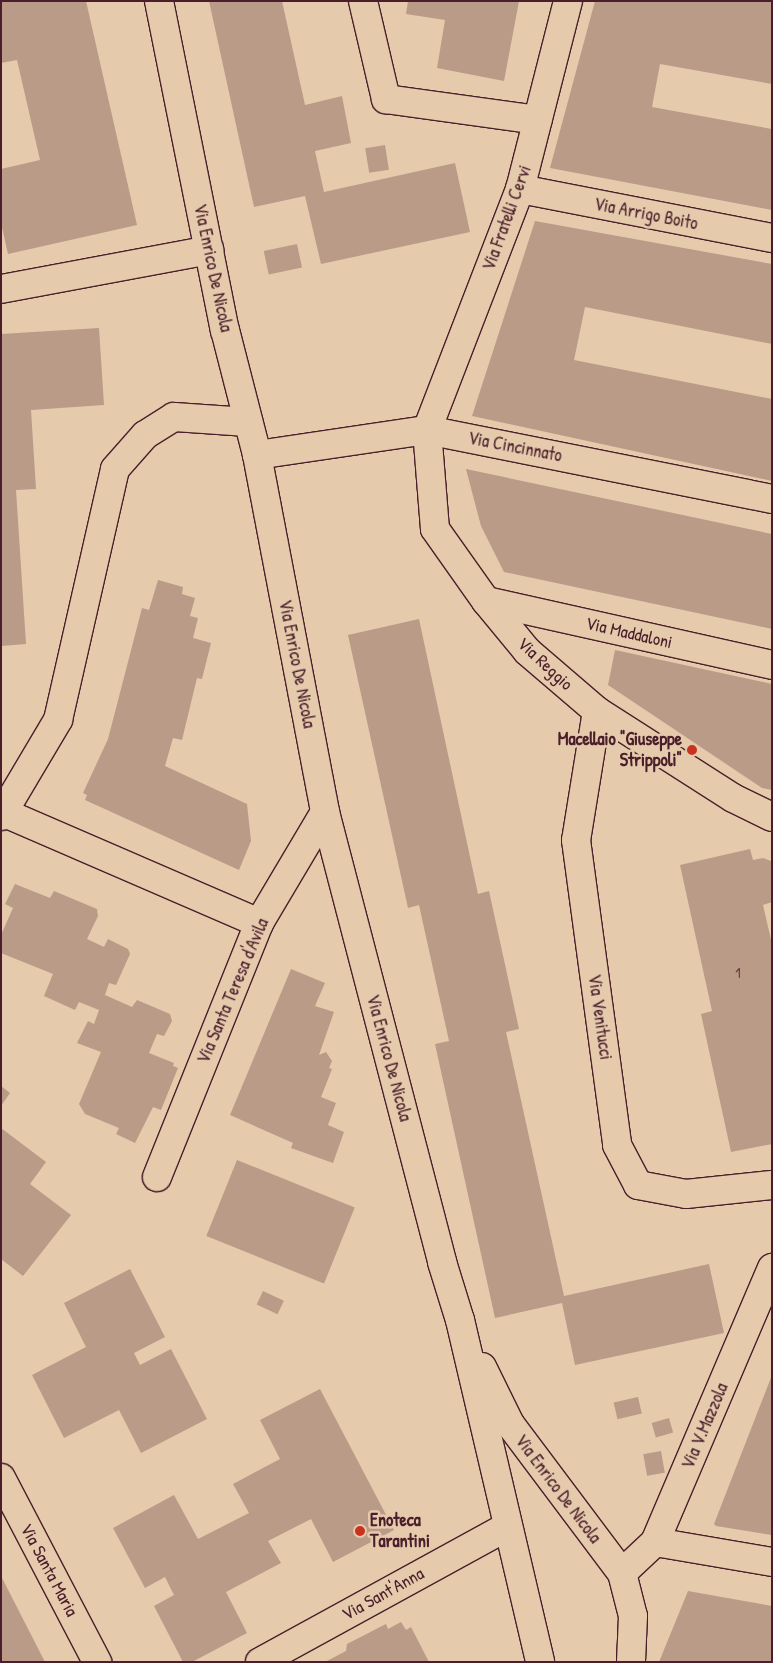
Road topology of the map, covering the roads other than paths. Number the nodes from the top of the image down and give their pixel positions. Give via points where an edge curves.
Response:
1 (159, 1) edge
2 (363, 1) edge
3 (568, 1) edge
4 (538, 120) junction
5 (520, 190) junction
6 (772, 238) edge
7 (209, 250) junction
8 (1, 289) edge
9 (248, 422) junction
10 (427, 430) junction
11 (257, 456) junction
12 (772, 499) edge
13 (486, 601) junction
14 (772, 665) edge
15 (597, 711) junction
16 (325, 812) junction
17 (3, 814) edge
18 (772, 817) edge
19 (259, 923) junction
20 (157, 1177) dead end
21 (772, 1185) edge
22 (771, 1274) edge
23 (460, 1320) junction
24 (1, 1478) edge
25 (507, 1527) junction
26 (655, 1542) junction
27 (772, 1562) edge
28 (622, 1573) junction
29 (97, 1662) edge
30 (260, 1662) edge
31 (540, 1662) edge
32 (631, 1662) edge

1 - 7 street, Via Enrico De Nicola
2 - 4 street via 386,99
3 - 4 street, Via Fratelli Cervi
4 - 5 street, Via Fratelli Cervi
5 - 6 street, Via Arrigo Boito
5 - 10 street, Via Fratelli Cervi
7 - 8 street
7 - 9 street, Via Enrico De Nicola
9 - 11 street, Via Enrico De Nicola
9 - 17 street via 174,417 145,435 115,469 58,720
10 - 11 street, Via Cincinnato
10 - 12 street, Via Cincinnato
10 - 13 street, Via Reggio via 435,529
11 - 16 street, Via Enrico De Nicola
13 - 14 street, Via Maddaloni
13 - 15 street, Via Reggio via 527,651
15 - 18 street, Via Reggio via 733,798
15 - 21 street, Via Venitucci via 576,840 617,1145 638,1185 686,1194
16 - 19 street, Via Santa Teresa d'Avila
16 - 23 street, Via Enrico De Nicola
17 - 19 street
19 - 20 street, Via Santa Teresa d'Avila
22 - 26 street, Via V.Mazzola
23 - 25 street, Via Enrico De Nicola
23 - 28 street, Via Enrico De Nicola via 510,1424
24 - 29 street, Via Santa Maria
25 - 30 street, Via Sant'Anna
25 - 31 street, Via Enrico De Nicola
26 - 27 street
26 - 28 street, Via V.Mazzola
28 - 32 street, Via Enrico De Nicola via 633,1616

